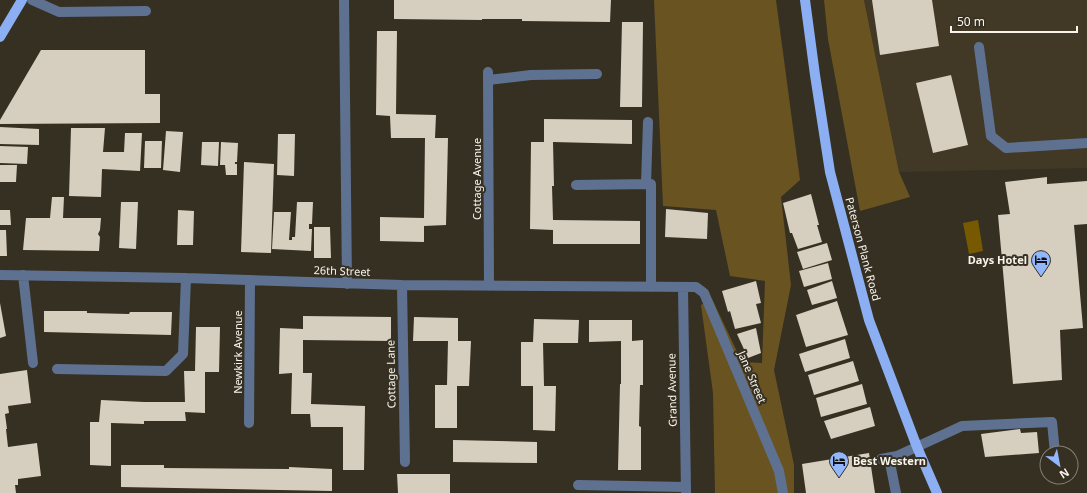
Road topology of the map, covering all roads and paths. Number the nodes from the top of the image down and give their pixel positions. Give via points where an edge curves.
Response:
1 (22, 0) edge
2 (32, 0) edge
3 (805, 0) edge
4 (344, 1) edge
5 (146, 11) dead end
6 (0, 37) edge
7 (979, 47) dead end
8 (597, 74) dead end
9 (648, 122) dead end
10 (1087, 143) edge
11 (646, 184) junction
12 (576, 185) dead end
13 (0, 275) edge
14 (23, 276) junction
15 (186, 278) junction
16 (250, 280) junction
17 (347, 284) junction
18 (402, 286) junction
19 (489, 286) junction
20 (651, 287) junction
21 (683, 287) junction
22 (33, 363) dead end
23 (57, 369) dead end
24 (250, 423) dead end
25 (1054, 445) edge
26 (917, 447) junction
27 (404, 462) dead end
28 (578, 485) dead end
29 (686, 490) edge
30 (783, 493) edge
31 (896, 493) edge
32 (937, 493) edge

1 - 6 main road
2 - 5 street via 59,12
3 - 26 main road, Paterson Plank Road via 830,172 869,320
4 - 17 street
7 - 10 street via 991,136 1006,148
8 - 19 street, Cottage Avenue via 488,76
9 - 11 street
11 - 12 street
11 - 20 street via 651,184
13 - 14 street, 26th Street
14 - 15 street, 26th Street
14 - 22 street
15 - 16 street, 26th Street
15 - 23 street via 183,354 166,371
16 - 17 street, 26th Street
16 - 24 street, Newkirk Avenue
17 - 18 street, 26th Street
18 - 19 street, 26th Street
18 - 27 street, Cottage Lane
19 - 20 street, 26th Street
20 - 21 street, 26th Street
21 - 29 street, Grand Avenue
21 - 30 street, Jane Street via 696,287 704,293 779,471
25 - 26 street via 1052,422 962,426
26 - 31 street via 885,458
26 - 32 main road, Paterson Plank Road
28 - 29 street

